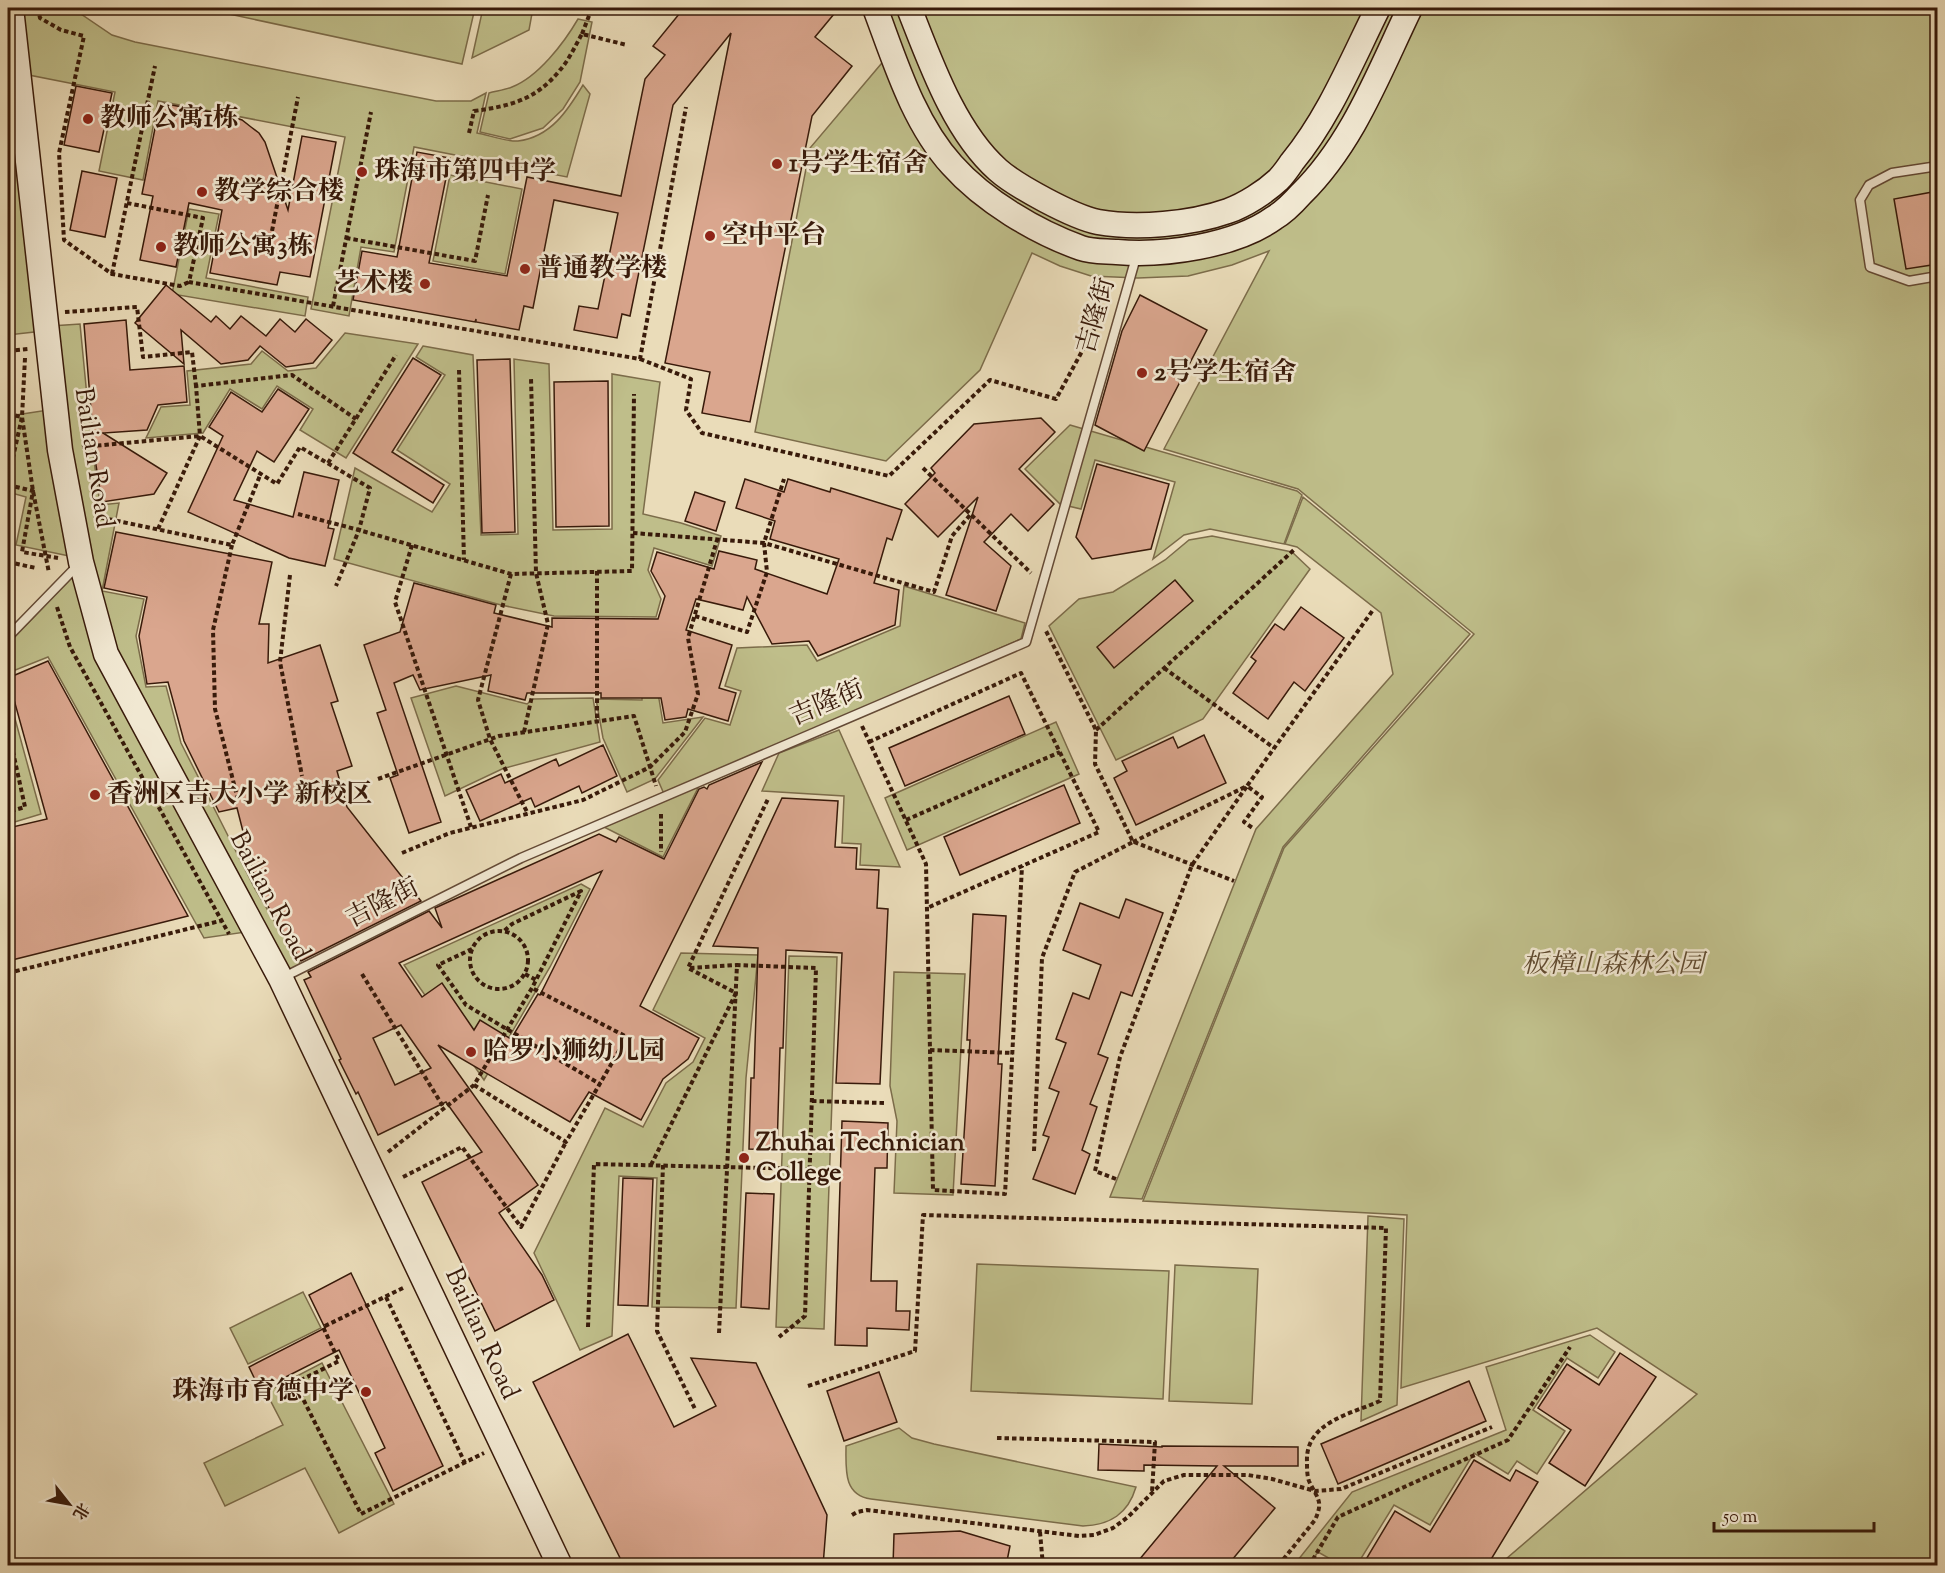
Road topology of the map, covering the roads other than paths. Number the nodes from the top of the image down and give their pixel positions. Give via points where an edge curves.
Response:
1 (11, 8) edge
2 (875, 8) edge
3 (909, 8) edge
4 (1378, 8) edge
5 (1410, 8) edge
6 (1938, 166) edge
7 (1137, 254) junction
8 (1938, 276) edge
9 (81, 562) junction
10 (8, 637) edge
11 (281, 979) junction
12 (560, 1566) edge

1 - 9 main road, Bailian Road via 60,450
2 - 7 main road via 909,96 952,165 986,196 1034,227 1083,249
3 - 4 main road via 951,107 998,170 1057,206 1096,222 1167,224 1230,211 1279,179 1324,115
5 - 7 main road via 1352,128 1326,168 1300,196 1273,219 1232,239 1186,250
6 - 8 lane via 1893,173 1869,185 1860,200 1870,267 1909,281
7 - 11 lane, 吉隆街 via 1026,642 522,858
9 - 10 lane
9 - 11 main road, Bailian Road via 106,654
11 - 12 main road, Bailian Road

